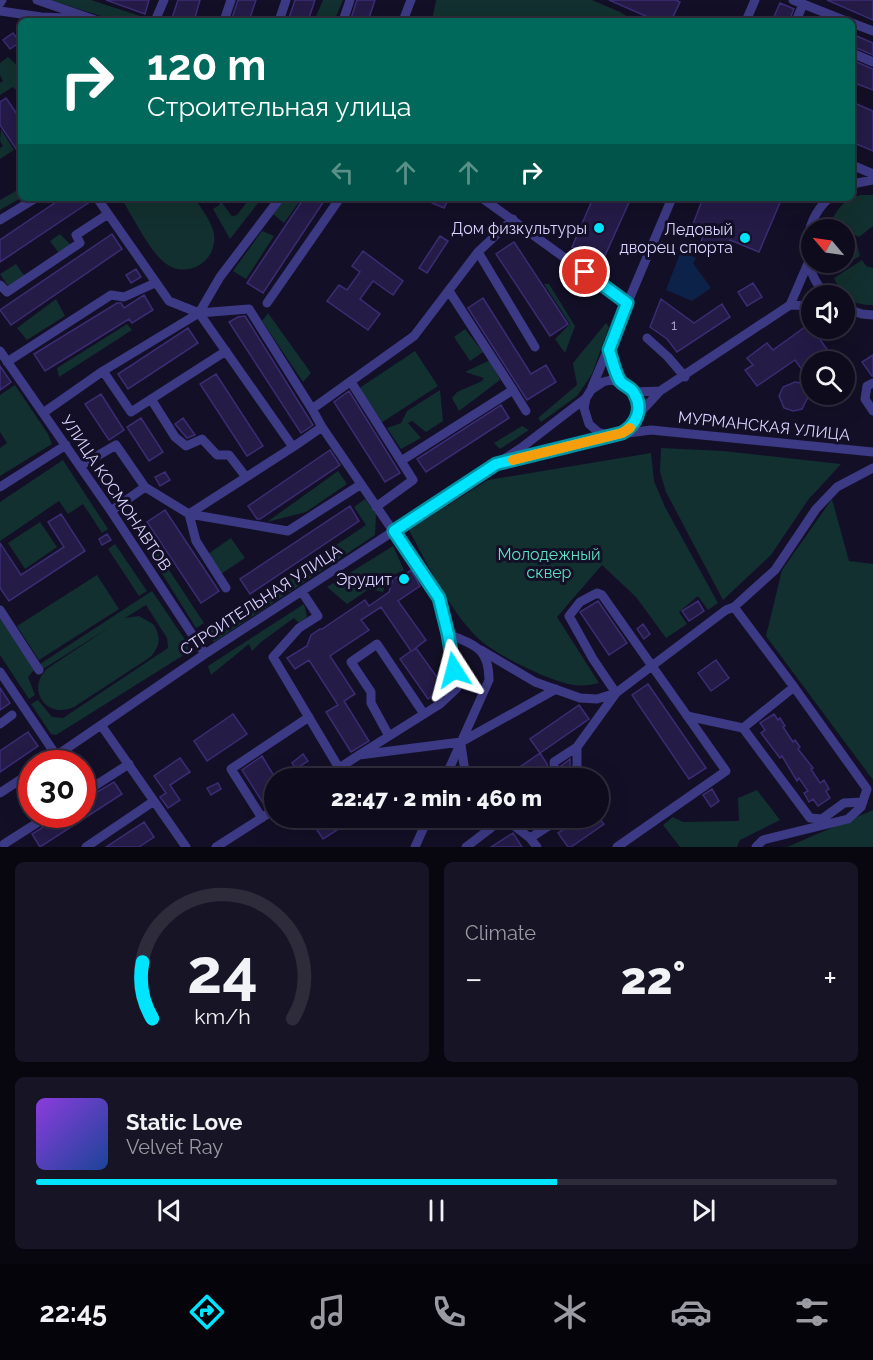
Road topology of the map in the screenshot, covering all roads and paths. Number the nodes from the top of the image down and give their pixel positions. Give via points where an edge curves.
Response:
1 (37, 0) edge
2 (164, 0) edge
3 (231, 0) edge
4 (286, 0) edge
5 (350, 0) edge
6 (411, 0) edge
7 (755, 0) edge
8 (793, 0) edge
9 (803, 4) junction
10 (0, 11) edge
11 (59, 18) edge
12 (89, 18) edge
13 (156, 18) edge
14 (225, 18) edge
15 (280, 18) edge
16 (344, 18) edge
17 (404, 18) edge
18 (747, 18) edge
19 (797, 18) edge
20 (838, 18) edge
21 (855, 24) edge
22 (873, 32) edge
23 (855, 54) edge
24 (873, 62) edge
25 (855, 166) edge
26 (873, 174) edge
27 (873, 180) edge
28 (855, 183) edge
29 (31, 201) edge
30 (99, 201) edge
31 (278, 201) edge
32 (338, 201) edge
33 (486, 201) edge
34 (671, 201) edge
35 (827, 201) edge
36 (108, 214) junction
37 (513, 219) junction
38 (813, 219) edge
39 (0, 220) edge
40 (478, 252) junction
41 (804, 273) edge
42 (155, 283) junction
43 (0, 285) edge
44 (449, 291) junction
45 (267, 303) dead end
46 (627, 303) junction
47 (790, 305) junction
48 (801, 306) edge
49 (855, 312) edge
50 (199, 313) junction
51 (873, 315) edge
52 (647, 338) dead end
53 (535, 347) dead end
54 (609, 350) junction
55 (0, 351) edge
56 (226, 351) junction
57 (7, 362) junction
58 (103, 371) junction
59 (685, 376) junction
60 (351, 382) junction
61 (621, 382) junction
62 (873, 383) edge
63 (513, 390) junction
64 (660, 391) junction
65 (634, 392) junction
66 (588, 394) junction
67 (151, 399) junction
68 (312, 409) junction
69 (526, 411) dead end
70 (873, 411) edge
71 (43, 413) junction
72 (636, 418) junction
73 (322, 427) junction
74 (651, 430) junction
75 (618, 434) junction
76 (66, 445) junction
77 (293, 447) junction
78 (873, 452) edge
79 (400, 461) junction
80 (496, 464) junction
81 (80, 465) junction
82 (873, 468) edge
83 (246, 477) junction
84 (360, 485) junction
85 (0, 487) edge
86 (144, 487) junction
87 (376, 507) junction
88 (111, 511) junction
89 (189, 514) junction
90 (394, 531) junction
91 (226, 588) dead end
92 (302, 592) junction
93 (734, 607) junction
94 (0, 610) edge
95 (448, 634) junction
96 (481, 650) junction
97 (205, 654) junction
98 (652, 666) junction
99 (39, 670) dead end
100 (0, 672) edge
101 (794, 687) junction
102 (556, 689) junction
103 (616, 693) junction
104 (423, 714) junction
105 (12, 715) dead end
106 (687, 716) junction
107 (309, 717) junction
108 (0, 723) edge
109 (102, 725) junction
110 (742, 728) junction
111 (389, 736) junction
112 (461, 742) junction
113 (577, 747) junction
114 (53, 750) edge
115 (64, 750) edge
116 (359, 755) junction
117 (129, 764) junction
118 (339, 768) joint
119 (449, 768) edge
120 (465, 768) edge
121 (554, 768) edge
122 (577, 768) edge
123 (18, 781) edge
124 (96, 785) edge
125 (0, 793) edge
126 (154, 801) junction
127 (863, 802) junction
128 (262, 818) joint
129 (29, 828) edge
130 (424, 828) edge
131 (491, 828) edge
132 (517, 828) edge
133 (546, 828) edge
134 (530, 838) junction
135 (3, 844) edge
136 (86, 847) edge
137 (186, 847) edge
138 (216, 847) edge
139 (416, 847) edge
140 (466, 847) edge
141 (537, 847) edge
142 (617, 847) edge
143 (756, 847) edge

1 - 12 street
2 - 13 street
3 - 14 street
4 - 15 street
5 - 16 street
6 - 17 street
7 - 18 street
8 - 9 street
9 - 19 street
9 - 20 street
10 - 11 street
21 - 22 street
23 - 24 street
25 - 26 street
27 - 28 street
29 - 39 street
30 - 36 street
31 - 50 street via 220,277
32 - 45 street
33 - 37 street
34 - 46 street, СТРОИТЕЛЬНАЯ УЛИЦА
35 - 38 street
36 - 42 street
36 - 43 street via 76,235 80,243 6,292
37 - 40 street
37 - 46 street
40 - 44 street
40 - 53 street
41 - 47 street
42 - 50 street via 169,302
42 - 57 street via 124,297 111,295
44 - 60 street via 414,336
44 - 63 street
46 - 54 street, СТРОИТЕЛЬНАЯ УЛИЦА
47 - 48 street
47 - 59 street
49 - 51 street
50 - 56 street
50 - 58 street
50 - 68 street via 249,309
52 - 59 street
54 - 61 street
54 - 66 street, СТРОИТЕЛЬНАЯ УЛИЦА
55 - 57 street, УЛИЦА КОСМОНАВТОВ
56 - 67 street
56 - 77 street
57 - 71 street, УЛИЦА КОСМОНАВТОВ
58 - 67 street via 131,412
58 - 71 street
59 - 64 street
60 - 68 street
60 - 79 street
61 - 65 street
61 - 66 street via 603,382
62 - 70 street via 867,386 865,399
63 - 69 street
63 - 79 street
64 - 65 street
64 - 72 street
65 - 72 street via 638,402
66 - 75 street via 584,408 589,424 598,432
66 - 80 street, СТРОИТЕЛЬНАЯ УЛИЦА
67 - 83 street via 186,447 202,439 217,455 229,455
68 - 73 street
71 - 76 street, УЛИЦА КОСМОНАВТОВ
72 - 74 street
72 - 75 street via 629,429
73 - 77 street
73 - 84 street
74 - 75 street, СТРОИТЕЛЬНАЯ УЛИЦА
74 - 78 street, МУРМАНСКАЯ УЛИЦА
75 - 80 street, СТРОИТЕЛЬНАЯ УЛИЦА
76 - 81 street, УЛИЦА КОСМОНАВТОВ
76 - 85 street
77 - 83 street
79 - 87 street via 412,480
80 - 90 street, СТРОИТЕЛЬНАЯ УЛИЦА
81 - 86 street via 116,445
81 - 88 street, УЛИЦА КОСМОНАВТОВ
82 - 93 street via 837,487 816,509 775,570
83 - 89 street
84 - 87 street
84 - 89 street via 288,531
86 - 88 street
86 - 89 street
87 - 90 street
88 - 97 street, УЛИЦА КОСМОНАВТОВ
89 - 91 street via 196,541
90 - 92 street, СТРОИТЕЛЬНАЯ УЛИЦА
90 - 95 street via 439,598
92 - 97 street, СТРОИТЕЛЬНАЯ УЛИЦА
92 - 107 street via 318,616 299,628 273,657
93 - 98 street
93 - 101 street
94 - 99 street
95 - 96 street
95 - 104 street via 457,688
96 - 102 street via 535,682
96 - 112 street via 489,662 489,680
97 - 109 street, СТРОИТЕЛЬНАЯ УЛИЦА
98 - 103 street
98 - 103 street via 602,596 597,593 580,602 569,616
98 - 106 street
100 - 114 street
101 - 110 street
101 - 127 street via 867,789
102 - 103 street via 580,698 597,699
102 - 112 street
103 - 113 street
104 - 111 street
104 - 111 street via 377,644 351,662 371,692 371,703
105 - 108 street
106 - 110 street
106 - 142 street via 726,771
107 - 118 street
107 - 128 street via 231,769
109 - 115 street, СТРОИТЕЛЬНАЯ УЛИЦА
109 - 117 street
110 - 127 street via 810,818 822,819 843,803
111 - 116 street
112 - 116 street
112 - 119 street
112 - 120 street
113 - 121 street via 554,762
113 - 122 street
116 - 118 street
117 - 124 street
117 - 126 street
123 - 125 street
126 - 136 street
126 - 137 street
127 - 143 street via 848,819 763,840
128 - 138 street
129 - 135 street
130 - 139 street
131 - 140 street
132 - 134 street
133 - 134 street
134 - 141 street

